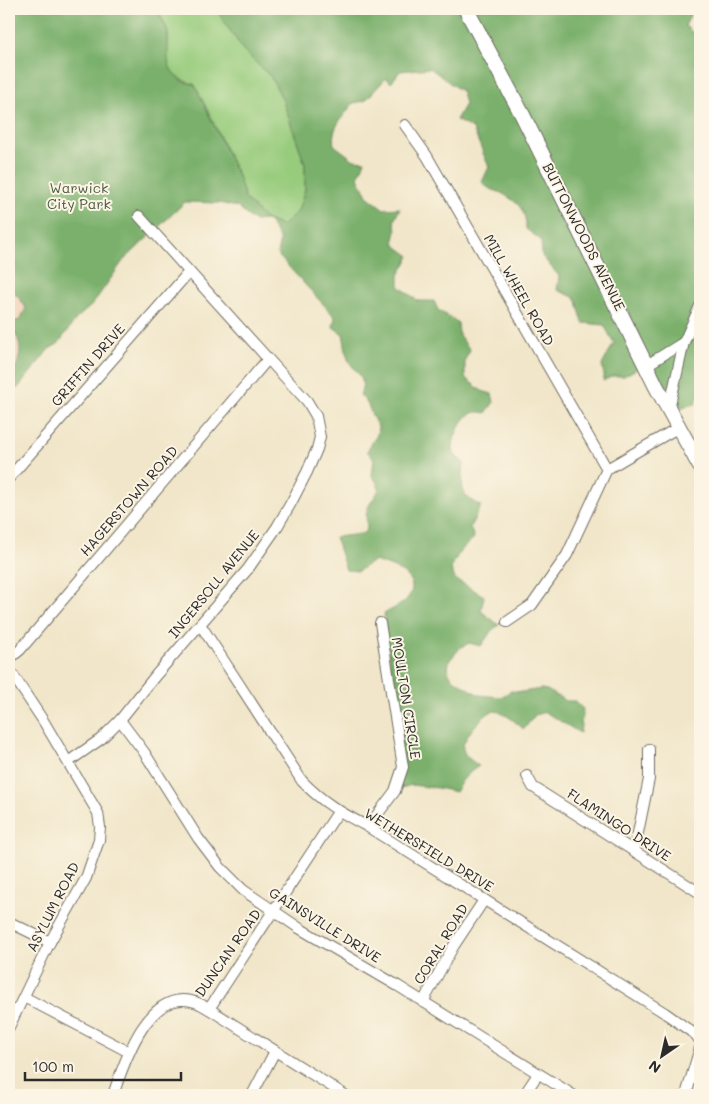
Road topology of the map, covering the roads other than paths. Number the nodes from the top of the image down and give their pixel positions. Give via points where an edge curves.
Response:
1 (466, 9) edge
2 (406, 125) dead end
3 (140, 216) dead end
4 (189, 272) junction
5 (700, 306) edge
6 (684, 342) junction
7 (268, 359) junction
8 (646, 364) junction
9 (670, 409) junction
10 (679, 427) junction
11 (700, 466) edge
12 (607, 469) junction
13 (9, 478) edge
14 (507, 622) dead end
15 (380, 623) dead end
16 (200, 624) junction
17 (9, 659) edge
18 (9, 669) edge
19 (120, 720) junction
20 (649, 749) dead end
21 (68, 762) junction
22 (527, 776) dead end
23 (338, 812) junction
24 (368, 827) junction
25 (634, 852) junction
26 (700, 893) edge
27 (484, 900) junction
28 (274, 912) junction
29 (9, 922) edge
30 (50, 942) junction
31 (24, 996) junction
32 (423, 1002) junction
33 (209, 1010) junction
34 (9, 1026) edge
35 (700, 1041) edge
36 (700, 1048) edge
37 (275, 1051) junction
38 (129, 1052) junction
39 (538, 1074) junction
40 (113, 1095) edge
41 (252, 1095) edge
42 (345, 1095) edge
43 (524, 1095) edge
44 (573, 1095) edge
45 (686, 1095) edge

1 - 8 street, BUTTONWOODS AVENUE
2 - 12 street, MILL WHEEL ROAD
3 - 4 street, INGERSOLL AVENUE
4 - 7 street, INGERSOLL AVENUE
4 - 13 street, GRIFFIN DRIVE
5 - 6 street
6 - 8 street
6 - 9 street
7 - 16 street, INGERSOLL AVENUE via 312,408 320,432 317,449 291,503 268,540 248,569
7 - 17 street, HAGERSTOWN ROAD
8 - 9 street, BUTTONWOODS AVENUE
9 - 10 street, BUTTONWOODS AVENUE
10 - 11 street, BUTTONWOODS AVENUE
10 - 12 street
12 - 14 street via 567,556 532,605
15 - 24 street, MOULTON CIRCLE via 403,767 395,791
16 - 19 street, INGERSOLL AVENUE
16 - 23 street, WETHERSFIELD DRIVE via 302,781
18 - 21 street, ASYLUM ROAD
19 - 21 street, INGERSOLL AVENUE via 101,739
19 - 28 street, GAINSVILLE DRIVE via 214,861 234,882
20 - 25 street via 649,779
21 - 30 street, ASYLUM ROAD via 98,813 100,840 86,878
22 - 25 street, FLAMINGO DRIVE via 533,787
23 - 24 street, WETHERSFIELD DRIVE
23 - 28 street, DUNCAN ROAD
24 - 27 street, WETHERSFIELD DRIVE
25 - 26 street, FLAMINGO DRIVE
27 - 32 street, CORAL ROAD
27 - 35 street, WETHERSFIELD DRIVE via 665,1013 696,1034
28 - 32 street, GAINSVILLE DRIVE
28 - 33 street, DUNCAN ROAD
29 - 30 street
30 - 31 street, ASYLUM ROAD
31 - 34 street, ASYLUM ROAD
31 - 38 street
32 - 39 street, GAINSVILLE DRIVE
33 - 37 street
33 - 38 street, DUNCAN ROAD via 195,1002 178,1000 166,1004 153,1014
36 - 45 street
37 - 41 street
37 - 42 street
38 - 40 street, DUNCAN ROAD
39 - 43 street
39 - 44 street, GAINSVILLE DRIVE

